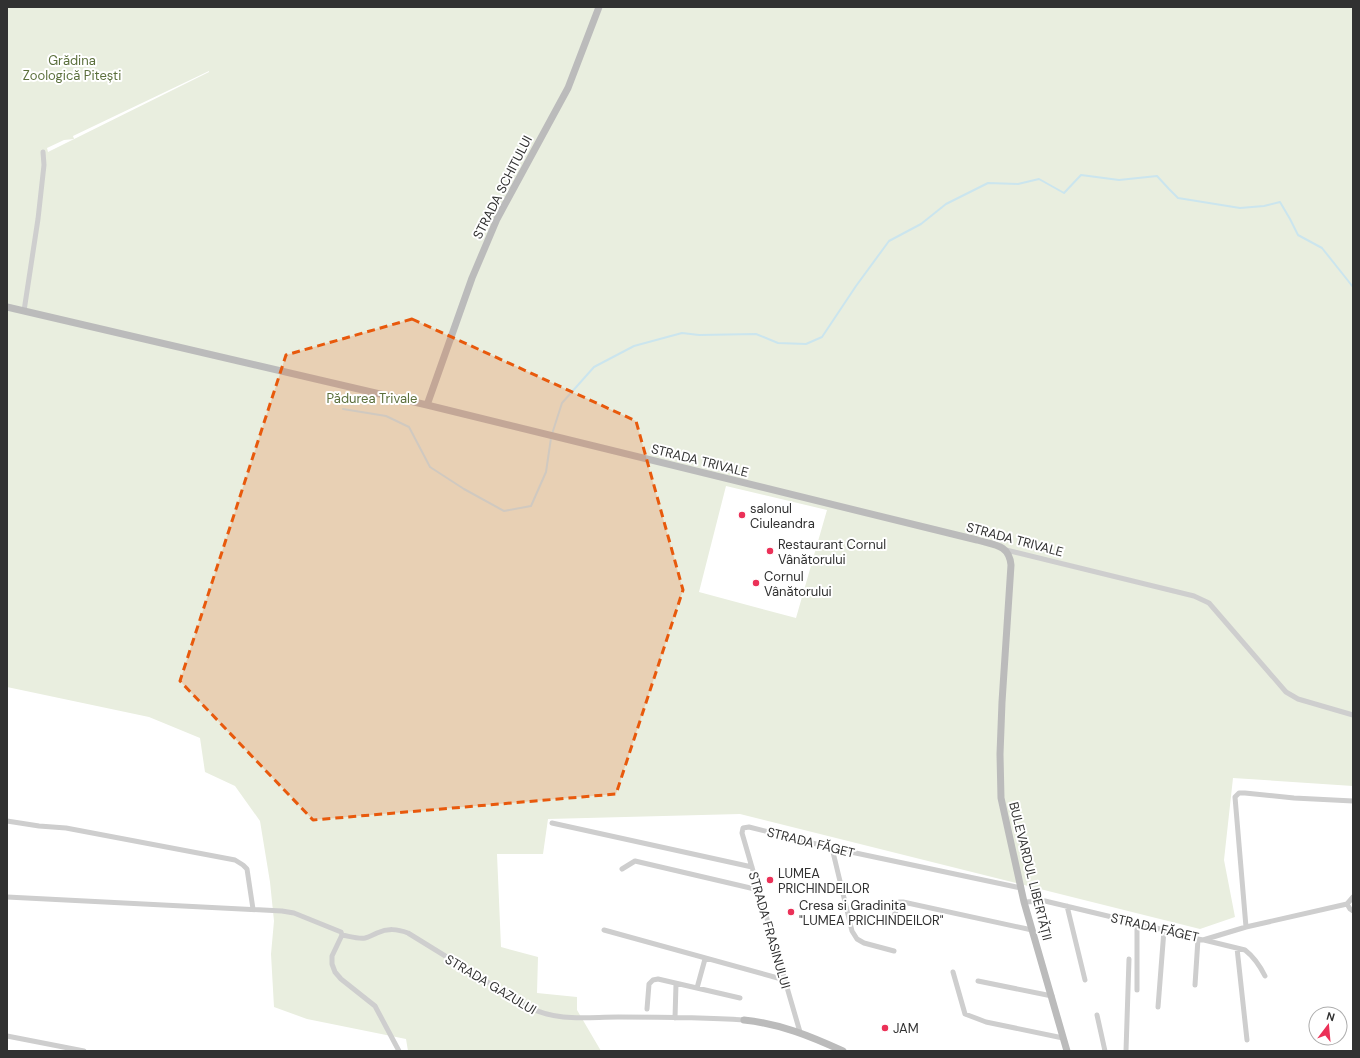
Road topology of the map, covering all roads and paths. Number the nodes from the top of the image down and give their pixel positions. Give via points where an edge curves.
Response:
1 (599, 7) edge
2 (43, 152) dead end
3 (7, 307) edge
4 (24, 311) junction
5 (427, 405) junction
6 (1006, 550) junction
7 (1353, 715) edge
8 (1353, 801) edge
9 (7, 821) edge
10 (552, 823) dead end
11 (743, 828) joint
12 (832, 848) junction
13 (752, 867) junction
14 (622, 869) dead end
15 (1021, 888) junction
16 (759, 890) junction
17 (7, 897) edge
18 (1353, 897) edge
19 (1024, 902) junction
20 (1347, 904) junction
21 (1067, 906) junction
22 (253, 909) junction
23 (1353, 910) edge
24 (892, 919) dead end
25 (1137, 923) junction
26 (1246, 927) junction
27 (604, 930) dead end
28 (1032, 930) junction
29 (1164, 930) junction
30 (342, 935) junction
31 (1200, 940) junction
32 (1237, 948) junction
33 (894, 951) dead end
34 (705, 959) junction
35 (1129, 959) dead end
36 (953, 972) dead end
37 (1265, 976) dead end
38 (785, 980) junction
39 (1085, 980) dead end
40 (978, 981) dead end
41 (676, 984) junction
42 (1195, 985) dead end
43 (697, 988) junction
44 (1137, 990) dead end
45 (1052, 996) junction
46 (740, 998) dead end
47 (1158, 1007) dead end
48 (648, 1009) dead end
49 (1096, 1015) dead end
50 (675, 1018) junction
51 (744, 1020) joint
52 (800, 1032) junction
53 (7, 1036) edge
54 (1063, 1038) junction
55 (1247, 1040) dead end
56 (84, 1051) edge
57 (399, 1051) edge
58 (843, 1051) edge
59 (1067, 1051) edge
60 (1105, 1051) edge
61 (1126, 1051) edge

1 - 5 main road, STRADA SCHITULUI via 568,88 497,219 472,278
2 - 4 street via 38,219
3 - 4 main road, STRADA TRIVALE
4 - 5 main road, STRADA TRIVALE
5 - 6 main road, STRADA TRIVALE via 999,546
6 - 7 street, STRADA TRIVALE via 1204,600 1215,609 1290,696
6 - 15 main road, BULEVARDUL LIBERTĂȚII via 1011,565 1000,754 1001,798
8 - 26 street via 1245,793 1239,793 1235,797
9 - 22 street via 66,828 235,860 247,869
10 - 13 street
11 - 12 street, STRADA FĂGET via 749,827
11 - 13 street, STRADA FRASINULUI via 742,833
12 - 15 street, STRADA FĂGET
12 - 33 street via 852,931 857,939 864,943
13 - 16 street, STRADA FRASINULUI
14 - 16 street via 635,861
15 - 19 main road, BULEVARDUL LIBERTĂȚII
16 - 38 street, STRADA FRASINULUI
17 - 22 street
18 - 20 street
19 - 21 street, STRADA FĂGET via 1045,901
19 - 28 main road, BULEVARDUL LIBERTĂȚII
20 - 23 street
20 - 26 street, STRADA FĂGET
21 - 25 street, STRADA FĂGET
21 - 39 street
22 - 30 street via 294,913 341,932
24 - 28 street via 899,902 902,902
25 - 29 street, STRADA FĂGET
25 - 44 street
26 - 31 street, STRADA FĂGET
27 - 34 street
28 - 45 main road, BULEVARDUL LIBERTĂȚII
29 - 31 street, STRADA FĂGET
29 - 47 street
30 - 50 street, STRADA GAZULUI via 365,938 389,929 398,930 528,1007 547,1015 574,1018
30 - 57 street via 332,956 335,972 376,1006
31 - 32 street
31 - 42 street
32 - 37 street via 1250,954
32 - 55 street
34 - 38 street
34 - 43 street
35 - 61 street
36 - 54 street via 965,1014 981,1021
38 - 52 street, STRADA FRASINULUI
40 - 45 street
41 - 43 street
41 - 48 street via 658,979 651,981
41 - 50 street
43 - 46 street
45 - 54 main road, BULEVARDUL LIBERTĂȚII
49 - 60 street
50 - 51 street, STRADA GAZULUI
51 - 52 main road via 773,1024
52 - 58 main road
53 - 56 street
54 - 59 main road, BULEVARDUL LIBERTĂȚII

